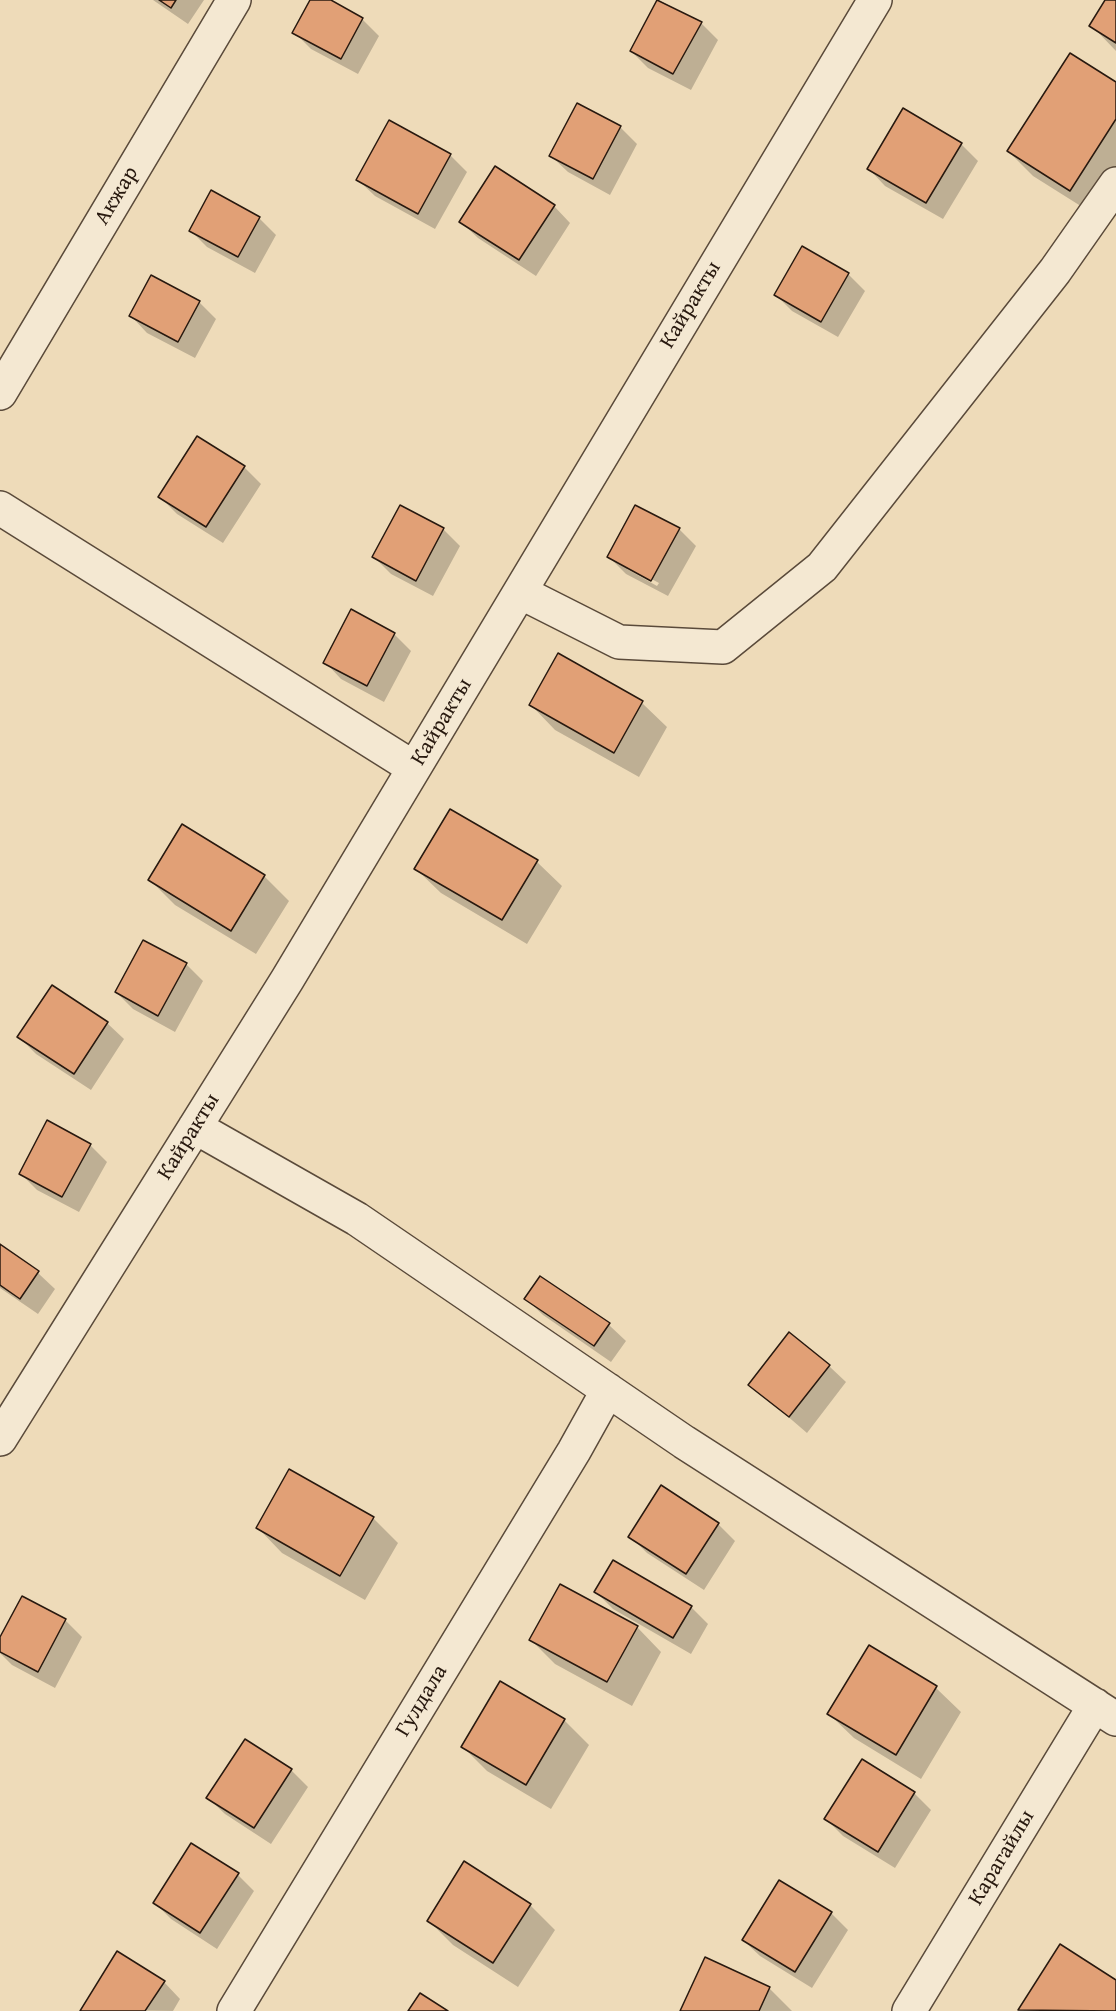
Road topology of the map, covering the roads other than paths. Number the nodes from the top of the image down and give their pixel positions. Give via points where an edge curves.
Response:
1 (234, 0) edge
2 (874, 0) edge
3 (1116, 184) edge
4 (0, 393) edge
5 (0, 508) edge
6 (520, 592) junction
7 (414, 768) junction
8 (195, 1127) junction
9 (608, 1390) junction
10 (0, 1439) edge
11 (1106, 1712) edge
12 (234, 2011) edge
13 (909, 2011) edge

1 - 4 street, Акжар
2 - 6 street, Кайракты
3 - 6 street via 1055,272 822,567 723,646 619,642
5 - 7 street
6 - 7 street, Кайракты
7 - 8 street, Кайракты
8 - 9 street via 357,1219
8 - 10 street, Кайракты
9 - 11 street
9 - 12 street, Гулдала
11 - 13 street, Карагайлы

